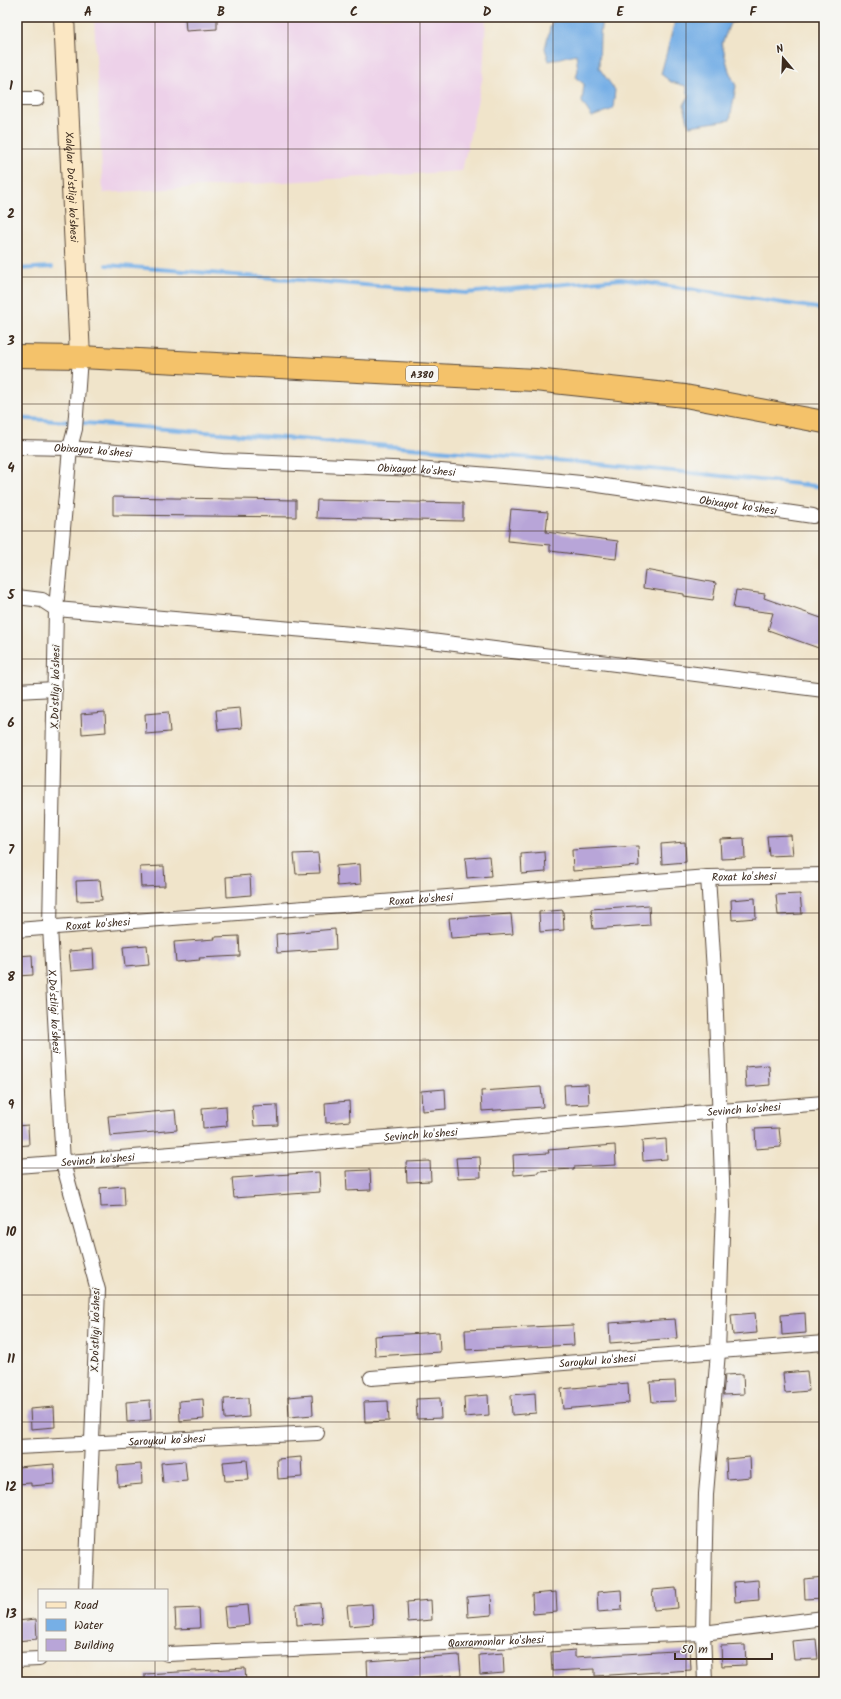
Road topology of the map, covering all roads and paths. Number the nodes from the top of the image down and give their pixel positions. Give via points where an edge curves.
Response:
1 (64, 17) edge
2 (17, 99) edge
3 (37, 99) dead end
4 (17, 356) edge
5 (80, 357) junction
6 (824, 422) edge
7 (17, 447) edge
8 (70, 448) junction
9 (813, 516) dead end
10 (17, 597) edge
11 (56, 609) junction
12 (55, 689) junction
13 (824, 690) edge
14 (17, 691) edge
15 (824, 875) edge
16 (708, 876) junction
17 (50, 927) junction
18 (17, 930) edge
19 (824, 1103) edge
20 (720, 1112) junction
21 (63, 1163) junction
22 (17, 1166) edge
23 (824, 1343) edge
24 (718, 1352) junction
25 (371, 1378) dead end
26 (317, 1433) dead end
27 (92, 1443) junction
28 (17, 1447) edge
29 (86, 1589) edge
30 (824, 1618) edge
31 (703, 1633) junction
32 (168, 1654) edge
33 (38, 1659) edge
34 (17, 1660) edge
35 (705, 1682) edge

1 - 5 street, Xalqlar Do'stligi ko'shesi
2 - 3 street
4 - 5 highway, A380
5 - 6 highway, A380 via 534,380 685,396
5 - 8 street, X.Do'stligi ko'shesi via 75,429
7 - 8 street, Obixayot ko'shesi
8 - 9 street, Obixayot ko'shesi via 222,461 416,469 591,484
8 - 11 street, X.Do'stligi ko'shesi
10 - 11 street via 42,600
11 - 12 street, X.Do'stligi ko'shesi
11 - 13 street via 424,640
12 - 14 street
12 - 17 street, X.Do'stligi ko'shesi
15 - 16 street, Roxat ko'shesi
16 - 17 street, Roxat ko'shesi
16 - 20 street
17 - 18 street, Roxat ko'shesi
17 - 21 street, X.Do'stligi ko'shesi
19 - 20 street, Sevinch ko'shesi
20 - 21 street, Sevinch ko'shesi
20 - 24 street via 723,1207
21 - 22 street, Sevinch ko'shesi
21 - 27 street, X.Do'stligi ko'shesi via 98,1290
23 - 24 street, Saroykul ko'shesi
24 - 25 street, Saroykul ko'shesi
24 - 31 street via 706,1494
26 - 27 street, Saroykul ko'shesi
27 - 28 street, Saroykul ko'shesi
27 - 29 street, X.Do'stligi ko'shesi
30 - 31 street, Qaxramonlar ko'shesi
31 - 32 street, Qaxramonlar ko'shesi
31 - 35 street
33 - 34 street

